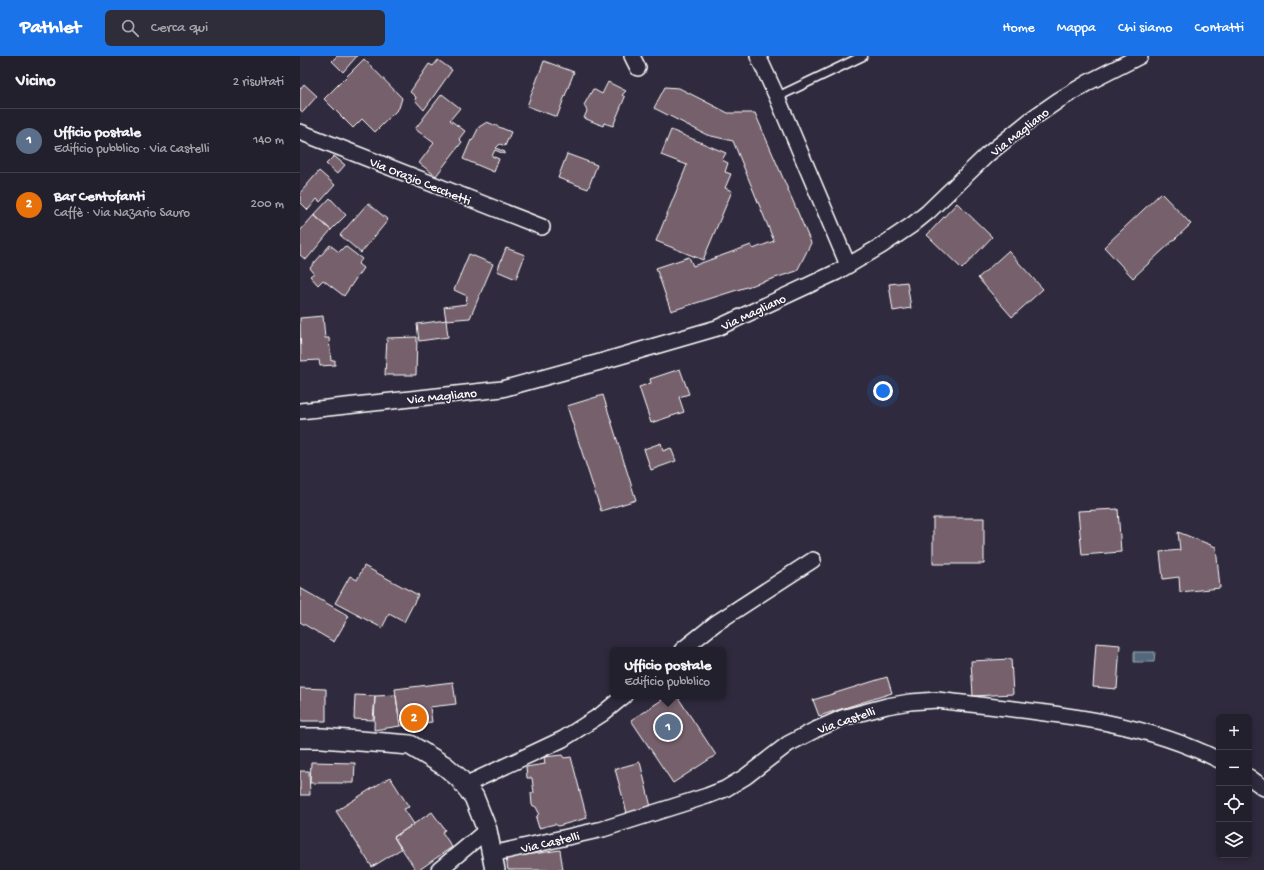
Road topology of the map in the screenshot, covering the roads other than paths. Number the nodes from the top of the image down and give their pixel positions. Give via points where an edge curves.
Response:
1 (758, 56) edge
2 (863, 56) edge
3 (1140, 56) edge
4 (777, 97) junction
5 (300, 132) edge
6 (542, 227) dead end
7 (848, 265) junction
8 (300, 411) edge
9 (813, 560) dead end
10 (686, 647) edge
11 (620, 699) edge
12 (300, 738) edge
13 (1216, 759) edge
14 (1252, 780) edge
15 (465, 785) junction
16 (1264, 788) edge
17 (487, 830) junction
18 (494, 862) edge
19 (438, 870) edge

1 - 4 street
2 - 4 lane
3 - 7 street, Via Magliano via 1078,88 1033,118 987,156 912,225
4 - 7 street
5 - 6 street, Via Orazio Cecchetti
7 - 8 street, Via Magliano via 717,328 525,383 502,389
9 - 10 street via 716,623
11 - 15 street via 563,739
12 - 15 street via 410,745 444,766
13 - 18 street, Via Castelli via 1154,734 1100,721 937,700 910,702 863,711 815,730 788,744 735,783 707,796
14 - 16 street
15 - 17 street via 474,796
17 - 18 street
17 - 19 street

